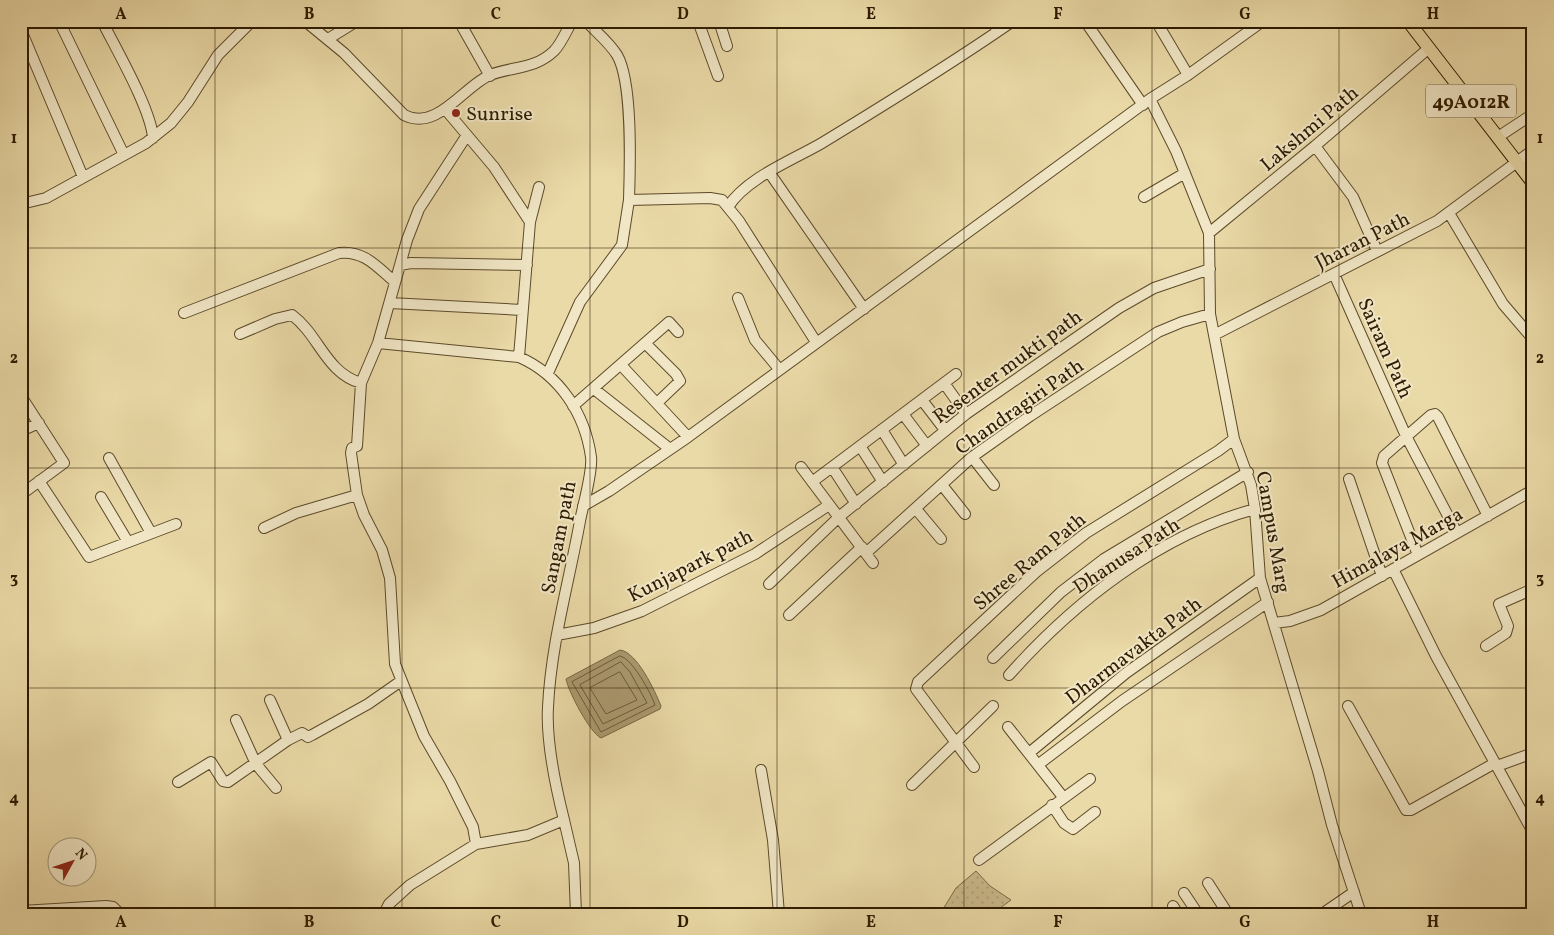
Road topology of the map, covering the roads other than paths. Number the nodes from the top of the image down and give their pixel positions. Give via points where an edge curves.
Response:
1 (58, 21) edge
2 (102, 21) edge
3 (252, 21) edge
4 (305, 21) edge
5 (357, 21) edge
6 (459, 21) edge
7 (572, 21) edge
8 (586, 21) edge
9 (698, 21) edge
10 (719, 21) edge
11 (992, 21) edge
12 (1013, 21) edge
13 (1085, 21) edge
14 (1156, 21) edge
15 (1263, 21) edge
16 (1408, 21) edge
17 (21, 30) edge
18 (998, 31) junction
19 (328, 39) junction
20 (727, 46) dead end
21 (1429, 48) junction
22 (1188, 75) junction
23 (490, 76) junction
24 (718, 76) dead end
25 (1146, 102) junction
26 (445, 109) junction
27 (1533, 114) edge
28 (467, 135) junction
29 (1498, 137) junction
30 (153, 138) junction
31 (1315, 146) junction
32 (1533, 150) edge
33 (124, 155) junction
34 (1516, 161) junction
35 (769, 172) junction
36 (1185, 173) junction
37 (83, 177) junction
38 (1533, 183) edge
39 (540, 187) dead end
40 (1144, 197) dead end
41 (629, 200) junction
42 (21, 204) edge
43 (728, 207) junction
44 (1449, 213) junction
45 (530, 222) junction
46 (1209, 233) junction
47 (1377, 251) junction
48 (400, 265) junction
49 (527, 265) junction
50 (1210, 268) junction
51 (1334, 274) junction
52 (395, 282) junction
53 (738, 298) dead end
54 (390, 303) junction
55 (864, 309) junction
56 (522, 310) junction
57 (184, 313) dead end
58 (1210, 314) junction
59 (678, 332) dead end
60 (240, 334) dead end
61 (1214, 335) junction
62 (1533, 340) edge
63 (816, 342) junction
64 (378, 343) junction
65 (645, 343) junction
66 (519, 357) junction
67 (621, 365) junction
68 (779, 369) junction
69 (548, 373) junction
70 (956, 374) dead end
71 (361, 383) junction
72 (944, 383) junction
73 (594, 389) junction
74 (21, 396) edge
75 (922, 400) junction
76 (657, 404) junction
77 (573, 406) junction
78 (903, 414) junction
79 (966, 414) junction
80 (38, 423) junction
81 (882, 430) junction
82 (945, 430) junction
83 (21, 431) edge
84 (1406, 436) junction
85 (688, 437) junction
86 (1234, 439) junction
87 (860, 446) junction
88 (927, 446) junction
89 (670, 449) junction
90 (972, 457) junction
91 (110, 458) dead end
92 (904, 465) junction
93 (801, 467) dead end
94 (832, 467) junction
95 (1248, 472) junction
96 (1349, 480) dead end
97 (21, 481) edge
98 (39, 481) junction
99 (812, 482) junction
100 (883, 482) junction
101 (942, 485) junction
102 (994, 485) dead end
103 (1533, 490) edge
104 (357, 495) junction
105 (101, 497) dead end
106 (856, 504) junction
107 (829, 505) junction
108 (583, 506) junction
109 (916, 509) junction
110 (1255, 509) junction
111 (965, 514) dead end
112 (840, 516) junction
113 (1488, 516) junction
114 (176, 524) dead end
115 (264, 528) dead end
116 (151, 533) junction
117 (1457, 533) junction
118 (941, 539) dead end
119 (128, 542) junction
120 (864, 550) junction
121 (1418, 555) junction
122 (874, 563) dead end
123 (1393, 569) junction
124 (1382, 576) junction
125 (1260, 578) junction
126 (768, 584) dead end
127 (1533, 589) edge
128 (1268, 602) junction
129 (789, 615) dead end
130 (1274, 624) junction
131 (556, 635) junction
132 (1486, 646) dead end
133 (993, 658) dead end
134 (1009, 674) dead end
135 (402, 681) junction
136 (270, 700) dead end
137 (993, 706) dead end
138 (1348, 706) dead end
139 (236, 720) dead end
140 (1008, 727) dead end
141 (288, 740) junction
142 (956, 743) junction
143 (1029, 753) junction
144 (1533, 753) edge
145 (256, 764) junction
146 (1038, 764) junction
147 (1496, 764) junction
148 (974, 767) dead end
149 (761, 770) dead end
150 (1090, 779) dead end
151 (178, 782) dead end
152 (912, 785) dead end
153 (276, 788) dead end
154 (1063, 797) junction
155 (1052, 805) junction
156 (1096, 812) dead end
157 (564, 820) junction
158 (1533, 832) edge
159 (476, 844) junction
160 (979, 860) dead end
161 (1208, 883) dead end
162 (1354, 892) junction
163 (1184, 893) dead end
164 (21, 911) edge
165 (120, 914) edge
166 (384, 914) edge
167 (576, 914) edge
168 (779, 914) edge
169 (1198, 914) edge
170 (1228, 914) edge
171 (1322, 914) edge
172 (1361, 914) edge

1 - 33 street
2 - 30 street via 142,103
3 - 30 street via 218,55 171,123
4 - 19 street
5 - 19 street
6 - 23 street
7 - 23 street via 555,50 538,62
8 - 41 street via 610,46 624,72 628,104
9 - 24 street
10 - 20 street
11 - 18 street
12 - 18 street
13 - 25 street, Campus Marg
14 - 22 street
15 - 22 street
16 - 21 main road, 49A012R
17 - 37 street
18 - 35 street via 888,103
19 - 26 street via 374,81 404,115 416,118
21 - 29 main road, 49A012R
21 - 31 street, Lakshmi Path
22 - 25 street
23 - 26 street
25 - 36 street, Campus Marg
25 - 55 street
26 - 28 street
27 - 29 street
28 - 45 street via 494,167
28 - 48 street via 419,209
29 - 34 main road, 49A012R
30 - 33 street
31 - 46 street, Lakshmi Path
31 - 47 street via 1353,197
32 - 34 street, Jharan Path
33 - 37 street
34 - 38 main road, 49A012R
34 - 44 street, Jharan Path
35 - 43 street via 737,195
35 - 55 street
36 - 40 street
36 - 46 street, Campus Marg
37 - 42 street via 46,198
39 - 45 street
41 - 43 street via 710,198 722,200
41 - 69 street via 622,245 580,302
43 - 63 street
44 - 47 street, Jharan Path
44 - 62 street via 1503,304
45 - 49 street
46 - 50 street, Campus Marg
47 - 51 street, Jharan Path
48 - 49 street
48 - 52 street
49 - 56 street
50 - 58 street, Campus Marg
50 - 79 street, Resenter mukti path via 1154,288 1119,308
51 - 61 street, Jharan Path
51 - 84 street, Sairam Path
52 - 54 street
52 - 57 street via 365,257 351,252 339,253
53 - 68 street via 755,340
54 - 56 street
54 - 64 street
55 - 63 street
56 - 66 street
58 - 61 street, Campus Marg
58 - 90 street, Chandragiri Path via 1158,332
59 - 65 street via 668,322
60 - 71 street via 292,315 334,367 344,376
61 - 86 street, Campus Marg
63 - 68 street
64 - 66 street
64 - 71 street
65 - 67 street
65 - 76 street via 680,381
66 - 69 street, Sangam path
67 - 73 street
67 - 76 street
68 - 85 street
69 - 77 street, Sangam path
70 - 72 street
71 - 104 street via 357,446 351,453
72 - 75 street
72 - 79 street
73 - 77 street
73 - 89 street
74 - 80 street
75 - 78 street
75 - 82 street
76 - 85 street
77 - 108 street, Sangam path via 582,419 591,459
78 - 81 street
78 - 88 street
79 - 82 street, Resenter mukti path
80 - 83 street
80 - 98 street via 64,462
81 - 87 street
81 - 92 street
82 - 88 street, Resenter mukti path
84 - 113 street, Sairam Path via 1435,414
84 - 117 street
84 - 121 street, Sairam Path via 1384,456 1382,463
85 - 89 street
86 - 95 street, Campus Marg
86 - 142 street, Shree Ram Path via 1086,533 1036,572 918,682 916,689
87 - 94 street
87 - 100 street
88 - 92 street, Resenter mukti path
89 - 108 street
90 - 101 street, Chandragiri Path
90 - 102 street
91 - 116 street
92 - 100 street, Resenter mukti path
93 - 99 street
94 - 99 street
94 - 106 street
95 - 110 street, Campus Marg
95 - 133 street via 1104,559 1061,592
96 - 124 street
97 - 98 street via 26,490
98 - 119 street via 89,557
99 - 107 street
100 - 106 street, Resenter mukti path
101 - 109 street, Chandragiri Path
101 - 111 street
103 - 113 street, Himalaya Marga
104 - 115 street via 296,513
104 - 135 street via 382,550 390,578 393,654
105 - 119 street
106 - 112 street, Resenter mukti path
107 - 112 street
107 - 131 street, Kunjapark path via 755,554 642,610 594,628
108 - 131 street, Sangam path
109 - 118 street
109 - 120 street, Chandragiri Path
110 - 125 street, Campus Marg
110 - 134 street, Dhanusa Path via 1204,527 1115,578 1071,611
112 - 120 street
112 - 126 street, Resenter mukti path
113 - 117 street, Himalaya Marga
114 - 116 street
116 - 119 street
117 - 121 street, Himalaya Marga
120 - 122 street
120 - 129 street, Chandragiri Path
121 - 123 street, Himalaya Marga
123 - 124 street, Himalaya Marga
123 - 147 street via 1436,656
124 - 130 street, Himalaya Marga via 1321,610
125 - 128 street, Campus Marg
125 - 143 street, Dharmavakta Path via 1126,673
127 - 132 street via 1499,604 1508,626 1506,633
128 - 130 street, Campus Marg
128 - 146 street via 1122,701
130 - 162 street, Campus Marg
131 - 157 street, Sangam path via 548,709 555,784
135 - 141 street via 312,735 302,733
135 - 159 street via 424,736 469,820
136 - 141 street
137 - 142 street
138 - 147 street via 1406,810
139 - 145 street
140 - 143 street
141 - 145 street
142 - 148 street
142 - 152 street
143 - 146 street
144 - 147 street
145 - 151 street via 225,782 213,764 208,763
145 - 153 street
146 - 154 street
147 - 158 street
149 - 168 street via 773,840
150 - 154 street
154 - 155 street
155 - 156 street via 1064,823 1073,829
155 - 160 street
157 - 159 street via 528,835
157 - 167 street, Sangam path via 574,863
159 - 166 street via 410,886 389,904
161 - 170 street
162 - 171 street
162 - 172 street, Campus Marg
163 - 169 street
164 - 165 street via 106,906 113,907

